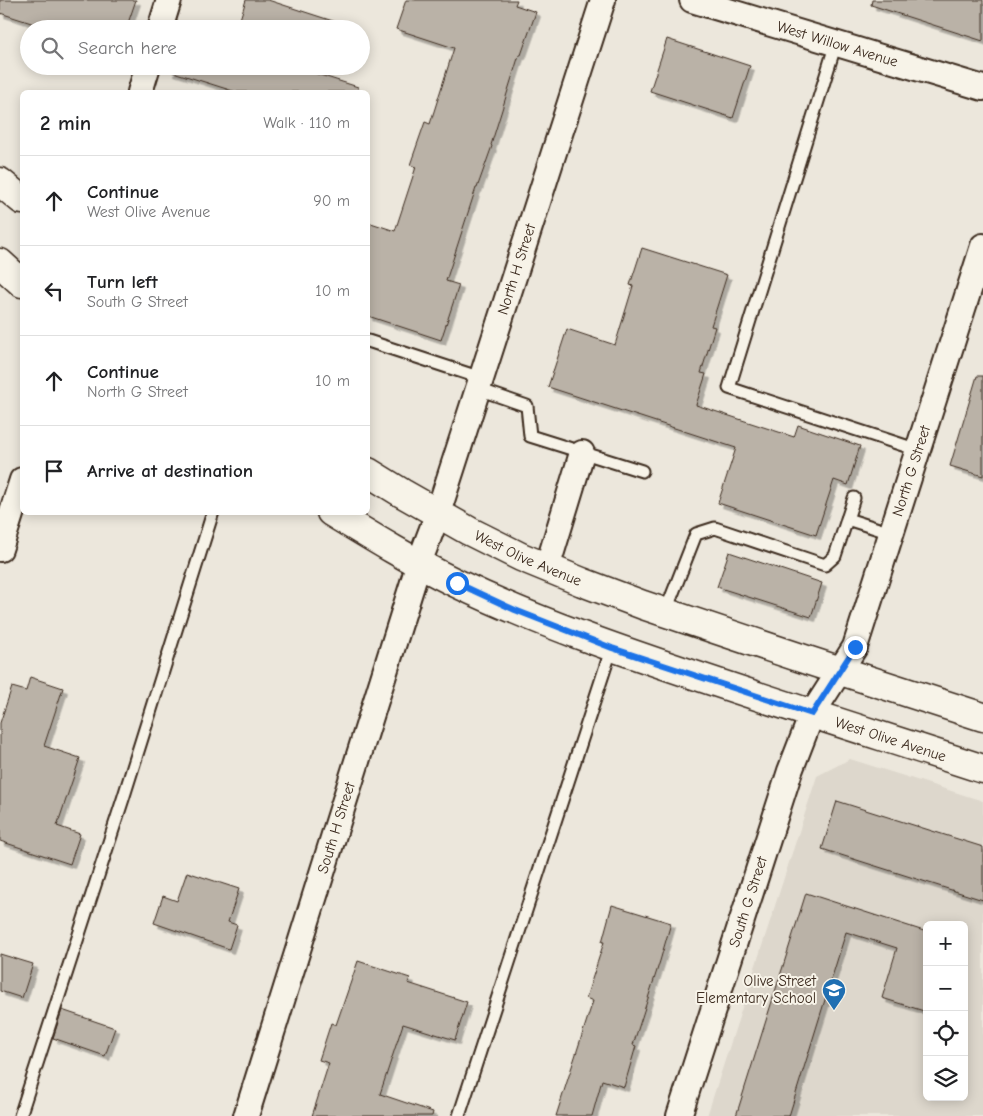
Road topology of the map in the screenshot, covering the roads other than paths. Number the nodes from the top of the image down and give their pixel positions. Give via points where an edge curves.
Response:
1 (169, 0) edge
2 (603, 0) edge
3 (692, 0) edge
4 (163, 20) edge
5 (836, 43) junction
6 (145, 75) edge
7 (983, 88) edge
8 (141, 90) edge
9 (0, 182) edge
10 (20, 198) edge
11 (983, 246) edge
12 (0, 263) edge
13 (20, 281) edge
14 (370, 342) edge
15 (479, 384) junction
16 (918, 450) junction
17 (582, 453) junction
18 (642, 471) dead end
19 (370, 473) edge
20 (20, 486) edge
21 (854, 498) dead end
22 (438, 513) junction
23 (212, 515) edge
24 (337, 515) edge
25 (847, 520) junction
26 (891, 534) junction
27 (0, 549) edge
28 (424, 551) junction
29 (547, 568) junction
30 (665, 613) junction
31 (612, 648) junction
32 (833, 681) junction
33 (812, 714) junction
34 (983, 717) edge
35 (983, 769) edge
36 (20, 1116) edge
37 (246, 1116) edge
38 (459, 1116) edge
39 (679, 1116) edge

1 - 4 street
2 - 15 street, North H Street
3 - 5 street, West Willow Avenue
5 - 7 street, West Willow Avenue
5 - 16 lane via 729,388
6 - 8 street
9 - 10 main road
11 - 16 street, North G Street
12 - 13 main road
14 - 15 lane
15 - 17 lane via 527,406 530,436
15 - 22 street, North H Street
16 - 26 street, North G Street
17 - 18 lane
17 - 29 street
19 - 22 main road, West Olive Avenue
20 - 27 street
21 - 25 lane
22 - 28 street, North H Street
22 - 29 main road, West Olive Avenue
23 - 36 lane
24 - 28 main road, West Olive Avenue via 372,537
25 - 26 lane
25 - 30 lane via 835,556 825,565 715,528 696,534
26 - 32 street, North G Street via 855,647
28 - 31 main road, West Olive Avenue via 457,583
28 - 37 street, South H Street
29 - 30 main road, West Olive Avenue
30 - 32 main road, West Olive Avenue
31 - 33 main road, West Olive Avenue
31 - 38 lane
32 - 33 street, South G Street
32 - 34 main road, West Olive Avenue
33 - 35 main road, West Olive Avenue
33 - 39 street, South G Street via 790,772

